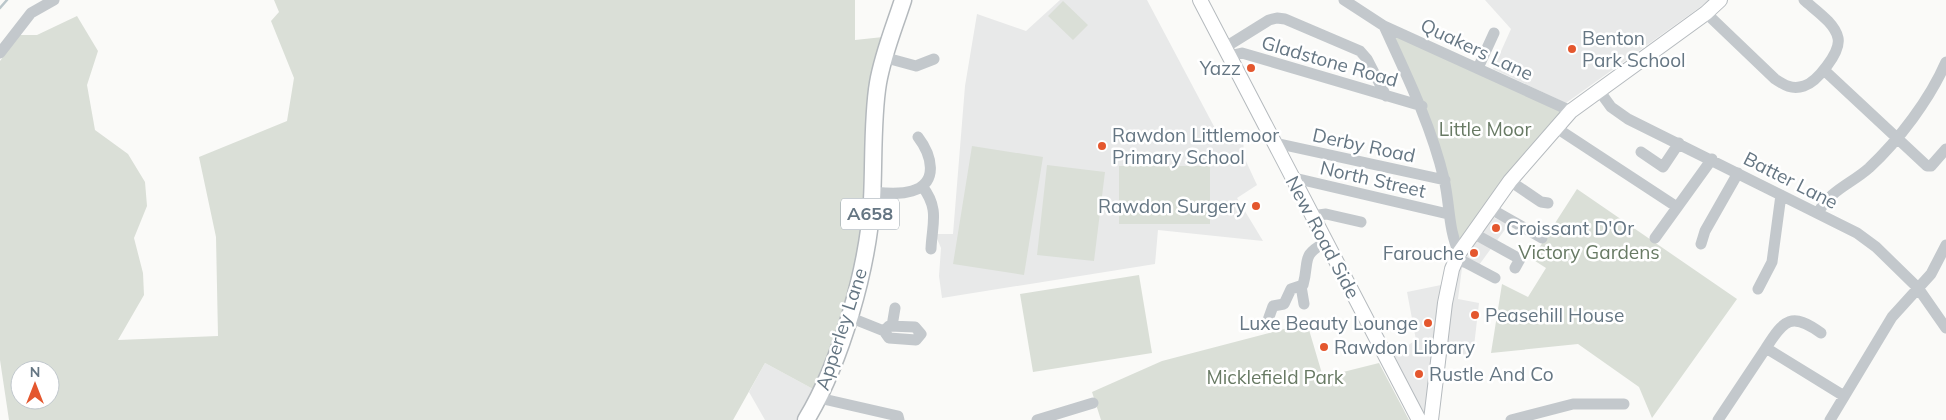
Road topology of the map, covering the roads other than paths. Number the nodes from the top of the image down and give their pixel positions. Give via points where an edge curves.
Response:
1 (54, 0) edge
2 (903, 0) edge
3 (1200, 0) edge
4 (1344, 0) edge
5 (1720, 0) edge
6 (1804, 0) edge
7 (1706, 13) junction
8 (1384, 26) junction
9 (1494, 32) dead end
10 (1227, 52) junction
11 (0, 53) edge
12 (883, 56) junction
13 (934, 60) dead end
14 (1946, 62) edge
15 (1478, 68) junction
16 (1824, 70) junction
17 (1598, 89) junction
18 (1386, 96) junction
19 (1422, 106) junction
20 (1571, 111) junction
21 (1555, 127) junction
22 (918, 137) dead end
23 (1896, 138) junction
24 (1276, 143) junction
25 (1679, 143) junction
26 (1946, 149) edge
27 (1641, 152) dead end
28 (1712, 159) junction
29 (1738, 173) junction
30 (1290, 177) junction
31 (1445, 180) junction
32 (1510, 182) junction
33 (922, 186) junction
34 (872, 192) junction
35 (1781, 195) junction
36 (1548, 203) dead end
37 (1491, 208) junction
38 (1677, 208) junction
39 (1818, 213) junction
40 (1448, 214) junction
41 (1312, 216) junction
42 (1361, 222) dead end
43 (1473, 234) junction
44 (1542, 238) dead end
45 (1655, 238) dead end
46 (1326, 242) junction
47 (1701, 244) dead end
48 (1946, 245) edge
49 (931, 250) dead end
50 (1458, 256) junction
51 (1515, 268) dead end
52 (1494, 278) dead end
53 (1301, 286) junction
54 (1918, 288) junction
55 (1758, 290) dead end
56 (1304, 304) dead end
57 (895, 308) dead end
58 (849, 318) junction
59 (1268, 320) dead end
60 (1946, 328) edge
61 (1821, 333) dead end
62 (1766, 348) junction
63 (1844, 396) junction
64 (819, 398) junction
65 (1093, 403) dead end
66 (1624, 404) dead end
67 (806, 420) edge
68 (899, 420) edge
69 (1037, 420) edge
70 (1419, 420) edge
71 (1430, 420) edge
72 (1511, 420) edge
73 (1718, 420) edge
74 (1830, 420) edge

1 - 11 street via 30,14
2 - 12 highway, Apperley Lane / A658
3 - 10 main road, New Road Side
4 - 8 street, Quakers Lane
5 - 7 main road
6 - 16 street via 1832,26 1838,38
7 - 16 street via 1784,85 1794,88 1805,86
7 - 17 main road
8 - 15 street, Quakers Lane
8 - 19 street
9 - 15 street
10 - 18 street, Gladstone Road via 1242,53
10 - 18 street via 1277,18 1285,19 1360,51 1373,68
10 - 24 main road, New Road Side
12 - 13 street via 916,66
12 - 34 highway, Apperley Lane / A658 via 877,85
14 - 23 street via 1936,86
15 - 20 street, Quakers Lane
16 - 23 street
17 - 20 main road
17 - 25 street, Batter Lane via 1617,111
18 - 19 street, Gladstone Road
19 - 31 street
20 - 21 main road
21 - 32 main road
21 - 38 street
22 - 33 street via 930,160 929,178
23 - 26 street via 1927,166 1939,159
23 - 39 street via 1869,168 1825,201
24 - 30 main road, New Road Side
24 - 31 street, Derby Road
25 - 27 street via 1663,167
25 - 28 street, Batter Lane
28 - 29 street, Batter Lane
28 - 38 street
29 - 35 street, Batter Lane
29 - 47 street
30 - 40 street, North Street
30 - 41 main road, New Road Side
31 - 40 street
32 - 36 street via 1541,202
32 - 37 main road
33 - 34 street via 897,194
33 - 49 street via 930,198 936,218
34 - 58 highway, Apperley Lane / A658 via 864,260
35 - 39 street, Batter Lane
35 - 55 street via 1772,262
37 - 43 main road
37 - 44 street
38 - 45 street
39 - 54 street, Batter Lane via 1876,246
40 - 50 street
41 - 42 street via 1326,214
41 - 46 main road, New Road Side
43 - 50 main road
43 - 51 street via 1520,259
46 - 53 street via 1307,257
46 - 70 main road, New Road Side
48 - 54 street via 1931,274
50 - 52 street
50 - 71 main road via 1445,303
53 - 56 street
53 - 59 street via 1291,289 1284,304 1273,306
54 - 60 street, Batter Lane
54 - 63 street via 1892,317
57 - 58 street via 888,328
58 - 64 highway, Apperley Lane / A658
61 - 62 street via 1795,319 1777,329
62 - 63 street
62 - 73 street
63 - 74 street
64 - 67 highway, Apperley Lane / A658
64 - 68 street via 898,416
65 - 69 street
66 - 72 street via 1573,404

